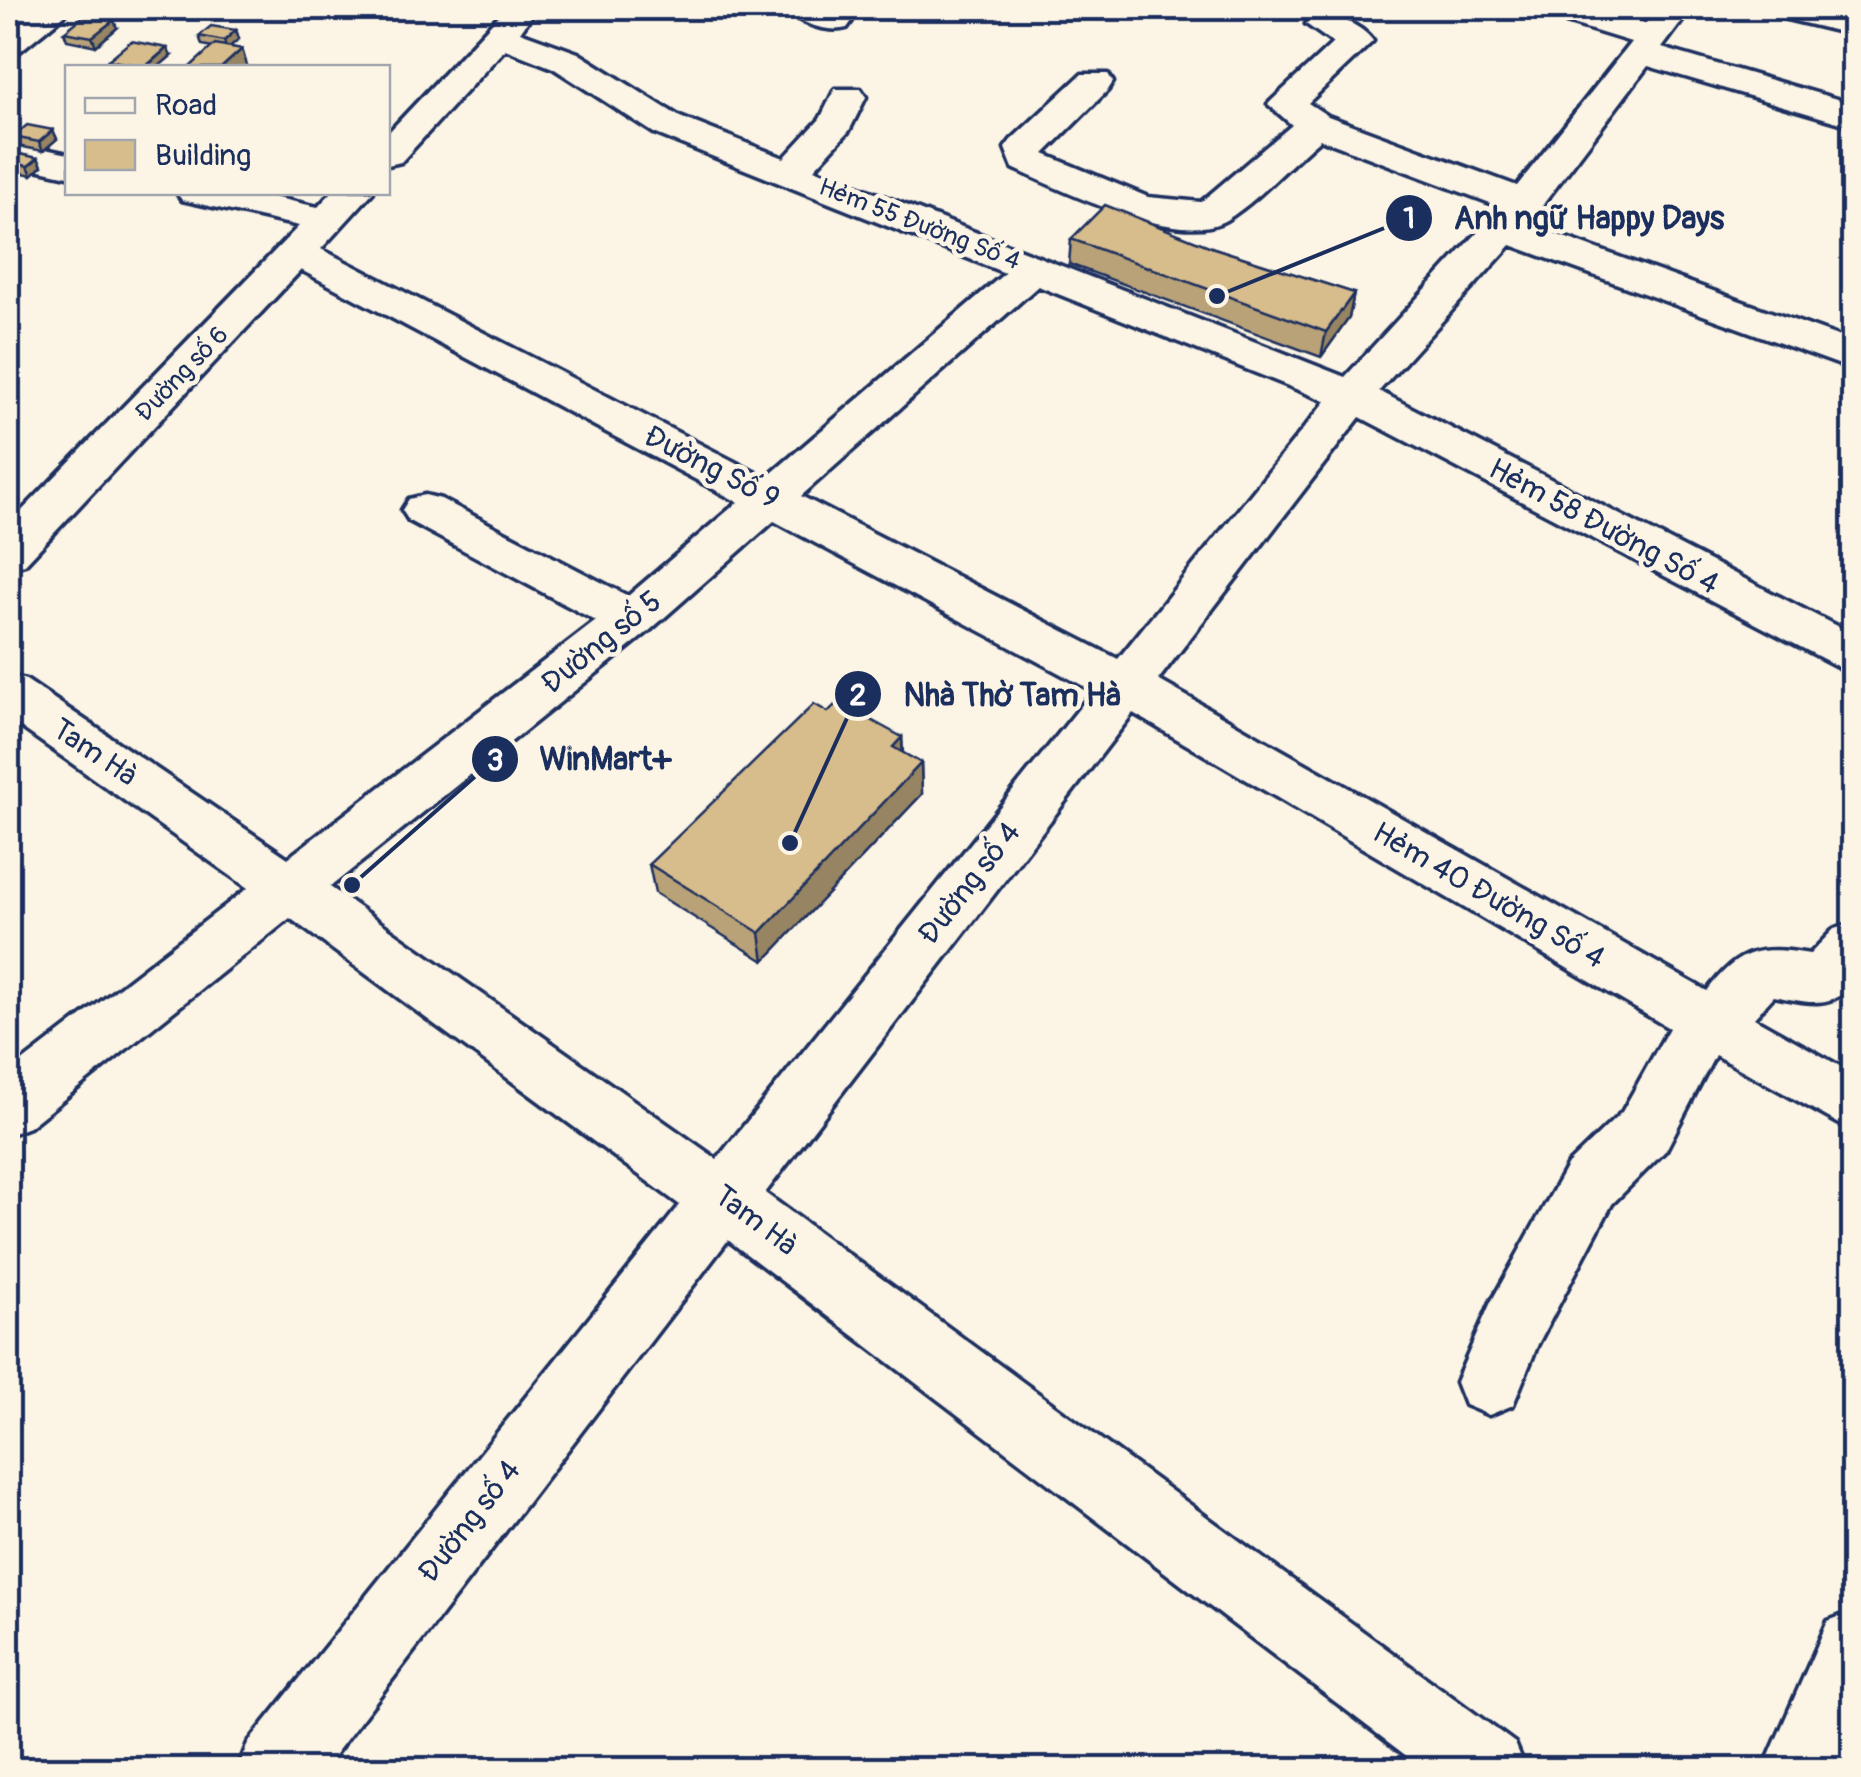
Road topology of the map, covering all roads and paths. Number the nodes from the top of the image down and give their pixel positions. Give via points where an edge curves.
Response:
1 (56, 8) edge
2 (525, 8) edge
3 (1555, 8) edge
4 (1675, 8) edge
5 (1782, 8) edge
6 (1323, 24) dead end
7 (1854, 25) edge
8 (496, 37) junction
9 (8, 44) edge
10 (1644, 44) junction
11 (1095, 82) dead end
12 (848, 97) dead end
13 (1854, 116) edge
14 (1315, 124) junction
15 (8, 152) edge
16 (390, 152) edge
17 (65, 164) edge
18 (790, 173) junction
19 (208, 195) edge
20 (1514, 215) junction
21 (326, 222) edge
22 (1036, 267) junction
23 (1854, 357) edge
24 (1354, 396) junction
25 (772, 499) junction
26 (425, 510) dead end
27 (8, 553) edge
28 (632, 619) junction
29 (1854, 657) edge
30 (1125, 684) junction
31 (8, 693) edge
32 (292, 886) junction
33 (1854, 946) edge
34 (1710, 1022) junction
35 (1854, 1105) edge
36 (8, 1108) edge
37 (724, 1196) junction
38 (1489, 1382) dead end
39 (1854, 1647) edge
40 (275, 1770) edge
41 (1488, 1770) edge
42 (1800, 1770) edge

1 - 9 street
2 - 8 street
3 - 10 street
4 - 10 street, Đường số 4
5 - 7 street
6 - 14 street via 1356,41 1286,104
8 - 16 street
8 - 18 street, Hẻm 55 Đường Số 4 via 536,43 667,124
10 - 13 street
10 - 20 street, Đường số 4
11 - 14 street via 1024,148 1026,160 1114,200 1193,215 1211,212
12 - 18 street via 836,124
14 - 20 street
15 - 17 street
18 - 22 street, Hẻm 55 Đường Số 4
19 - 21 street, Đường Số 9
20 - 23 street
20 - 24 street, Đường số 4
21 - 25 street, Đường Số 9
21 - 27 street, Đường số 6
22 - 24 street, Hẻm 55 Đường Số 4
22 - 25 street, Đường số 5
24 - 29 street, Hẻm 58 Đường Số 4
24 - 30 street, Đường số 4
25 - 28 street, Đường số 5
25 - 30 street, Đường Số 9
26 - 28 street
28 - 32 street, Đường số 5
30 - 34 street, Hẻm 40 Đường Số 4
30 - 37 street, Đường số 4
31 - 32 street, Tam Hà
32 - 36 street, Đường số 5
32 - 37 street, Tam Hà
33 - 34 street via 1821,980 1766,971
34 - 35 street, Hẻm 40 Đường Số 4
34 - 38 street via 1644,1131 1590,1184
37 - 40 street, Đường số 4
37 - 41 street, Tam Hà
39 - 42 street

